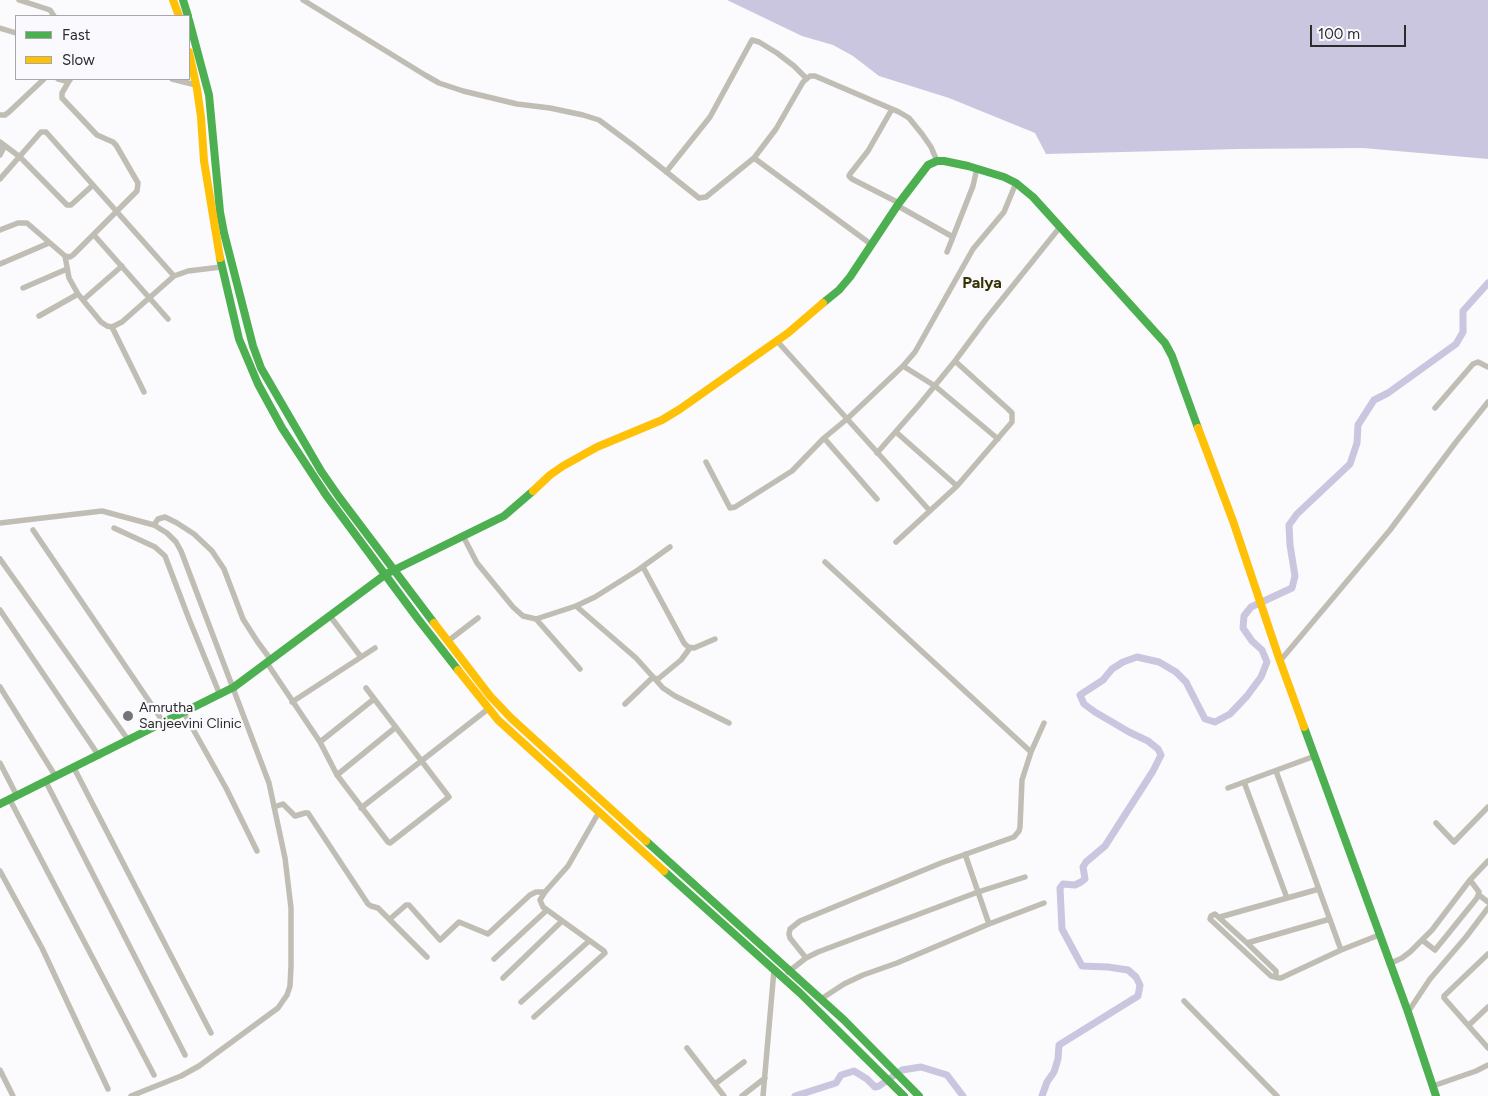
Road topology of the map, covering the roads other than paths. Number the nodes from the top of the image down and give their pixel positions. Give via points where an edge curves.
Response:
1 (19, 0) edge
2 (173, 0) edge
3 (183, 0) edge
4 (303, 0) edge
5 (53, 15) edge
6 (179, 15) edge
7 (187, 15) edge
8 (190, 25) edge
9 (0, 28) edge
10 (15, 33) edge
11 (190, 57) edge
12 (806, 78) junction
13 (43, 80) edge
14 (70, 80) edge
15 (176, 80) edge
16 (196, 85) junction
17 (892, 109) junction
18 (0, 115) edge
19 (0, 142) edge
20 (0, 155) edge
21 (20, 156) junction
22 (754, 158) junction
23 (937, 161) junction
24 (977, 168) junction
25 (666, 172) junction
26 (0, 179) edge
27 (1016, 183) junction
28 (93, 185) junction
29 (899, 204) junction
30 (117, 211) junction
31 (1060, 226) junction
32 (0, 230) edge
33 (94, 235) junction
34 (953, 237) junction
35 (49, 243) junction
36 (872, 245) junction
37 (947, 252) dead end
38 (65, 256) junction
39 (0, 264) edge
40 (122, 266) junction
41 (221, 267) junction
42 (67, 269) junction
43 (174, 276) junction
44 (23, 288) dead end
45 (78, 294) junction
46 (150, 298) junction
47 (83, 300) junction
48 (39, 316) dead end
49 (168, 319) dead end
50 (112, 327) junction
51 (777, 341) junction
52 (955, 361) junction
53 (903, 366) junction
54 (1488, 367) edge
55 (261, 368) junction
56 (253, 371) junction
57 (934, 386) junction
58 (144, 392) dead end
59 (1488, 402) edge
60 (1435, 408) dead end
61 (847, 419) junction
62 (896, 432) junction
63 (824, 438) junction
64 (998, 439) junction
65 (877, 453) junction
66 (706, 462) dead end
67 (957, 486) junction
68 (877, 499) dead end
69 (930, 511) junction
70 (0, 523) edge
71 (154, 525) junction
72 (114, 528) dead end
73 (33, 530) dead end
74 (463, 536) junction
75 (896, 542) dead end
76 (670, 547) dead end
77 (0, 559) edge
78 (825, 562) dead end
79 (643, 567) junction
80 (394, 569) junction
81 (386, 574) junction
82 (576, 606) junction
83 (0, 610) edge
84 (330, 616) junction
85 (478, 618) dead end
86 (536, 619) junction
87 (716, 639) dead end
88 (448, 641) junction
89 (374, 648) dead end
90 (690, 648) junction
91 (361, 657) junction
92 (269, 661) junction
93 (1280, 661) junction
94 (580, 669) dead end
95 (653, 678) junction
96 (0, 687) edge
97 (366, 688) dead end
98 (227, 691) junction
99 (374, 699) junction
100 (292, 702) junction
101 (625, 704) dead end
102 (488, 709) junction
103 (184, 713) junction
104 (729, 722) dead end
105 (1044, 723) dead end
106 (164, 724) junction
107 (396, 727) junction
108 (129, 740) junction
109 (320, 742) junction
110 (1030, 752) junction
111 (99, 756) junction
112 (1315, 756) junction
113 (421, 760) junction
114 (0, 763) edge
115 (74, 768) junction
116 (1276, 771) junction
117 (337, 775) junction
118 (56, 777) junction
119 (46, 782) junction
120 (1244, 782) junction
121 (1228, 788) dead end
122 (14, 798) junction
123 (0, 804) edge
124 (274, 807) junction
125 (361, 808) junction
126 (1488, 808) edge
127 (599, 812) junction
128 (1436, 823) dead end
129 (257, 851) dead end
130 (965, 854) junction
131 (1488, 861) edge
132 (0, 871) edge
133 (1025, 877) dead end
134 (1470, 880) junction
135 (1319, 889) junction
136 (544, 892) junction
137 (978, 892) junction
138 (1479, 895) junction
139 (1287, 898) junction
140 (1488, 902) edge
141 (1044, 903) dead end
142 (1488, 908) edge
143 (547, 910) junction
144 (1220, 917) junction
145 (1330, 919) junction
146 (390, 920) junction
147 (562, 921) junction
148 (989, 924) junction
149 (1379, 935) junction
150 (1422, 940) junction
151 (589, 941) junction
152 (1247, 943) junction
153 (1341, 950) junction
154 (1488, 954) edge
155 (427, 957) dead end
156 (806, 958) junction
157 (494, 959) dead end
158 (1389, 964) junction
159 (774, 970) junction
160 (786, 974) junction
161 (1276, 977) junction
162 (503, 978) dead end
163 (821, 999) junction
164 (1184, 1001) dead end
165 (521, 1002) dead end
166 (1488, 1007) edge
167 (1408, 1012) junction
168 (534, 1017) dead end
169 (1469, 1025) junction
170 (211, 1033) dead end
171 (687, 1048) dead end
172 (1488, 1048) edge
173 (184, 1055) dead end
174 (744, 1062) dead end
175 (1488, 1065) edge
176 (0, 1070) edge
177 (154, 1075) dead end
178 (765, 1078) junction
179 (715, 1084) junction
180 (1433, 1086) junction
181 (108, 1089) dead end
182 (13, 1096) edge
183 (131, 1096) edge
184 (724, 1096) edge
185 (742, 1096) edge
186 (764, 1096) edge
187 (904, 1096) edge
188 (919, 1096) edge
189 (1277, 1096) edge
190 (1436, 1096) edge

1 - 5 street via 50,10
2 - 6 main road
3 - 7 main road
4 - 25 street via 439,83 516,104 550,108 599,120
8 - 55 main road via 209,95 224,233
9 - 10 street
11 - 16 main road
12 - 17 street via 815,76
12 - 22 street via 776,129
12 - 25 street via 777,53 752,40 710,117
13 - 18 street via 9,112
14 - 30 street via 62,98 97,135 116,145 138,183 137,191
15 - 16 street
16 - 41 main road via 206,180
17 - 23 street via 909,118 931,147
17 - 29 street via 868,151 849,175
19 - 20 street via 3,149
19 - 21 street
21 - 26 street
21 - 28 street via 67,205
21 - 28 street via 41,132 46,132
22 - 25 street via 702,198
22 - 36 street
23 - 24 main road
23 - 29 main road via 925,168
24 - 27 main road
24 - 34 street
27 - 31 main road
27 - 53 street via 1001,216 973,249 921,344
28 - 30 street
29 - 34 street
29 - 36 main road
30 - 33 street
30 - 43 street
31 - 52 street
31 - 93 main road via 1165,343 1172,356
32 - 35 street via 27,223
33 - 38 street via 74,255
33 - 40 street
34 - 37 street
35 - 38 street
35 - 39 street
36 - 51 main road via 839,290
38 - 42 street
40 - 46 street
40 - 47 street
41 - 43 street
41 - 56 main road via 239,339
42 - 44 street
42 - 45 street
43 - 46 street
45 - 47 street
45 - 48 street
46 - 49 street
46 - 50 street
47 - 50 street via 100,322
50 - 58 street
51 - 61 street
51 - 74 main road via 662,420 597,447 563,466 504,516
52 - 57 street
52 - 64 street via 1012,413 1012,422
53 - 57 street
53 - 61 street
54 - 60 street via 1478,362 1473,364
55 - 56 main road
55 - 80 main road via 321,471
56 - 81 main road via 282,428
57 - 62 street
57 - 64 street
59 - 93 street via 1390,530
61 - 63 street
61 - 65 street
62 - 65 street
62 - 67 street
63 - 66 street via 792,470 735,507 728,505
63 - 68 street
64 - 67 street
65 - 69 street
67 - 69 street
69 - 75 street
70 - 71 street via 102,511
71 - 92 street via 165,517 194,534 212,551 224,569 243,619
71 - 98 street via 167,533 182,551
72 - 98 street via 155,547 165,556 189,620
73 - 106 street
74 - 80 main road
74 - 86 street via 477,563 507,600 523,616
76 - 79 street
77 - 108 street
78 - 110 street
79 - 82 street
79 - 90 street via 684,643
80 - 81 main road
80 - 88 main road
81 - 84 main road
81 - 102 main road
82 - 86 street
82 - 95 street via 636,658
83 - 111 street
84 - 91 street
84 - 92 main road
85 - 88 street
86 - 94 street
87 - 90 street
88 - 160 main road via 511,718
89 - 91 street
90 - 95 street via 658,679
91 - 100 street
92 - 98 main road
92 - 100 street
93 - 112 main road
95 - 101 street
95 - 104 street via 675,696
96 - 118 street
97 - 99 street
98 - 103 main road
98 - 124 street via 268,782
99 - 107 street
99 - 109 street
100 - 109 street
102 - 113 street
102 - 127 main road
103 - 106 main road
103 - 129 street
105 - 110 street
106 - 108 main road
107 - 113 street
107 - 117 street
108 - 111 main road
109 - 117 street
110 - 130 street via 1022,780 1019,831 1014,837
111 - 115 main road
112 - 116 street
112 - 149 main road
113 - 125 street
113 - 125 street via 449,796 442,803 390,843
114 - 122 street
115 - 118 main road
115 - 170 street
116 - 120 street
116 - 135 street
117 - 125 street
118 - 119 main road
119 - 122 main road
119 - 173 street
120 - 121 street
120 - 139 street
122 - 123 main road
122 - 177 street
124 - 146 street via 283,804 295,816 308,814 368,904 378,908
124 - 183 street via 291,908 291,966 287,995 278,1008 199,1066
126 - 128 street via 1454,842
127 - 136 street via 568,866
127 - 159 main road
130 - 137 street
130 - 156 street via 800,921 789,934
131 - 134 street
132 - 181 street via 42,948
133 - 137 street
134 - 138 street
134 - 150 street
135 - 139 street
135 - 145 street
136 - 143 street via 540,900
136 - 146 street via 530,895 488,934 459,922 440,940 409,905
137 - 148 street
137 - 156 street
138 - 140 street
138 - 150 street via 1435,950
139 - 144 street
141 - 148 street
142 - 167 street via 1430,979
143 - 147 street
143 - 157 street
144 - 152 street
144 - 161 street via 1214,914 1210,919 1271,976
145 - 152 street
145 - 153 street
146 - 155 street
147 - 151 street
147 - 162 street
148 - 163 street via 863,975
149 - 153 street
149 - 158 main road
150 - 158 street via 1402,958
151 - 165 street
151 - 168 street via 605,953
152 - 161 street via 1276,971
153 - 161 street via 1281,978
154 - 169 street via 1444,996
156 - 160 street
158 - 167 main road
159 - 160 main road
159 - 178 street
160 - 163 main road
160 - 187 main road
163 - 188 main road
164 - 189 street
166 - 169 street
167 - 180 main road
169 - 172 street
171 - 179 street
174 - 179 street
175 - 180 street
176 - 182 street
178 - 185 street
178 - 186 street
179 - 184 street
180 - 190 main road

